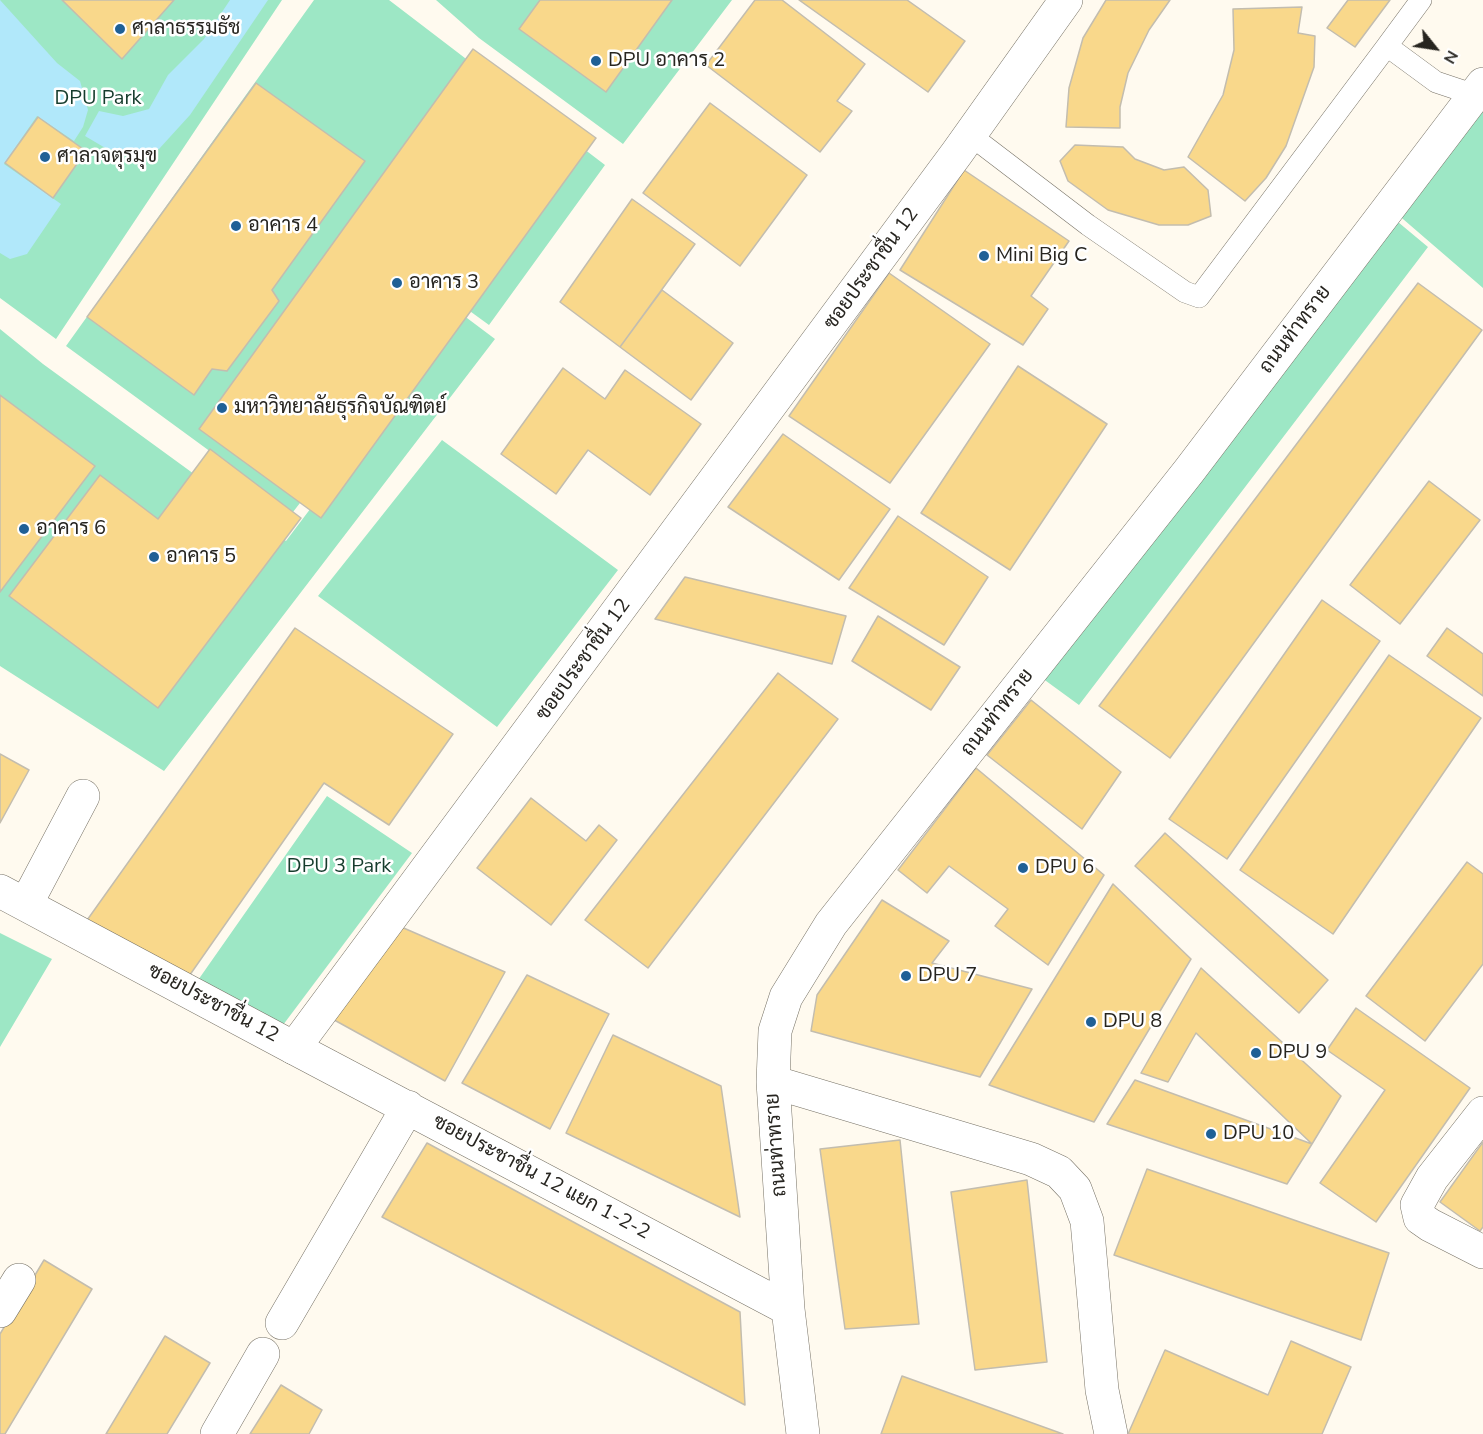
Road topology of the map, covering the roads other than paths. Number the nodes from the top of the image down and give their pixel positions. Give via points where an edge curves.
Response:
1 (1066, 0) edge
2 (1421, 0) edge
3 (1387, 46) junction
4 (1479, 89) edge
5 (970, 135) junction
6 (83, 796) dead end
7 (13, 897) edge
8 (294, 1048) junction
9 (773, 1082) junction
10 (408, 1107) junction
11 (1483, 1113) edge
12 (1483, 1252) edge
13 (19, 1280) dead end
14 (788, 1309) junction
15 (0, 1311) edge
16 (282, 1323) dead end
17 (263, 1354) dead end
18 (217, 1434) edge
19 (803, 1434) edge
20 (1111, 1434) edge

1 - 5 street, ซอยประชาชื่น 12
2 - 3 lane
3 - 4 lane via 1436,82
3 - 5 lane via 1199,297 1185,292 1088,225
4 - 9 street, ถนนท่าทราย via 1190,471 831,924 786,997 775,1031
5 - 8 street, ซอยประชาชื่น 12
6 - 7 street
7 - 8 street, ซอยประชาชื่น 12
8 - 10 street, ซอยประชาชื่น 12 แยก 1-2-2
9 - 14 street, ถนนท่าทราย
9 - 20 street via 1031,1159 1059,1172 1075,1189 1088,1221 1102,1390
10 - 14 street, ซอยประชาชื่น 12 แยก 1-2-2
10 - 16 street
11 - 12 street via 1432,1178 1417,1205 1420,1218
13 - 15 street
14 - 19 street, ถนนท่าทราย
17 - 18 street

